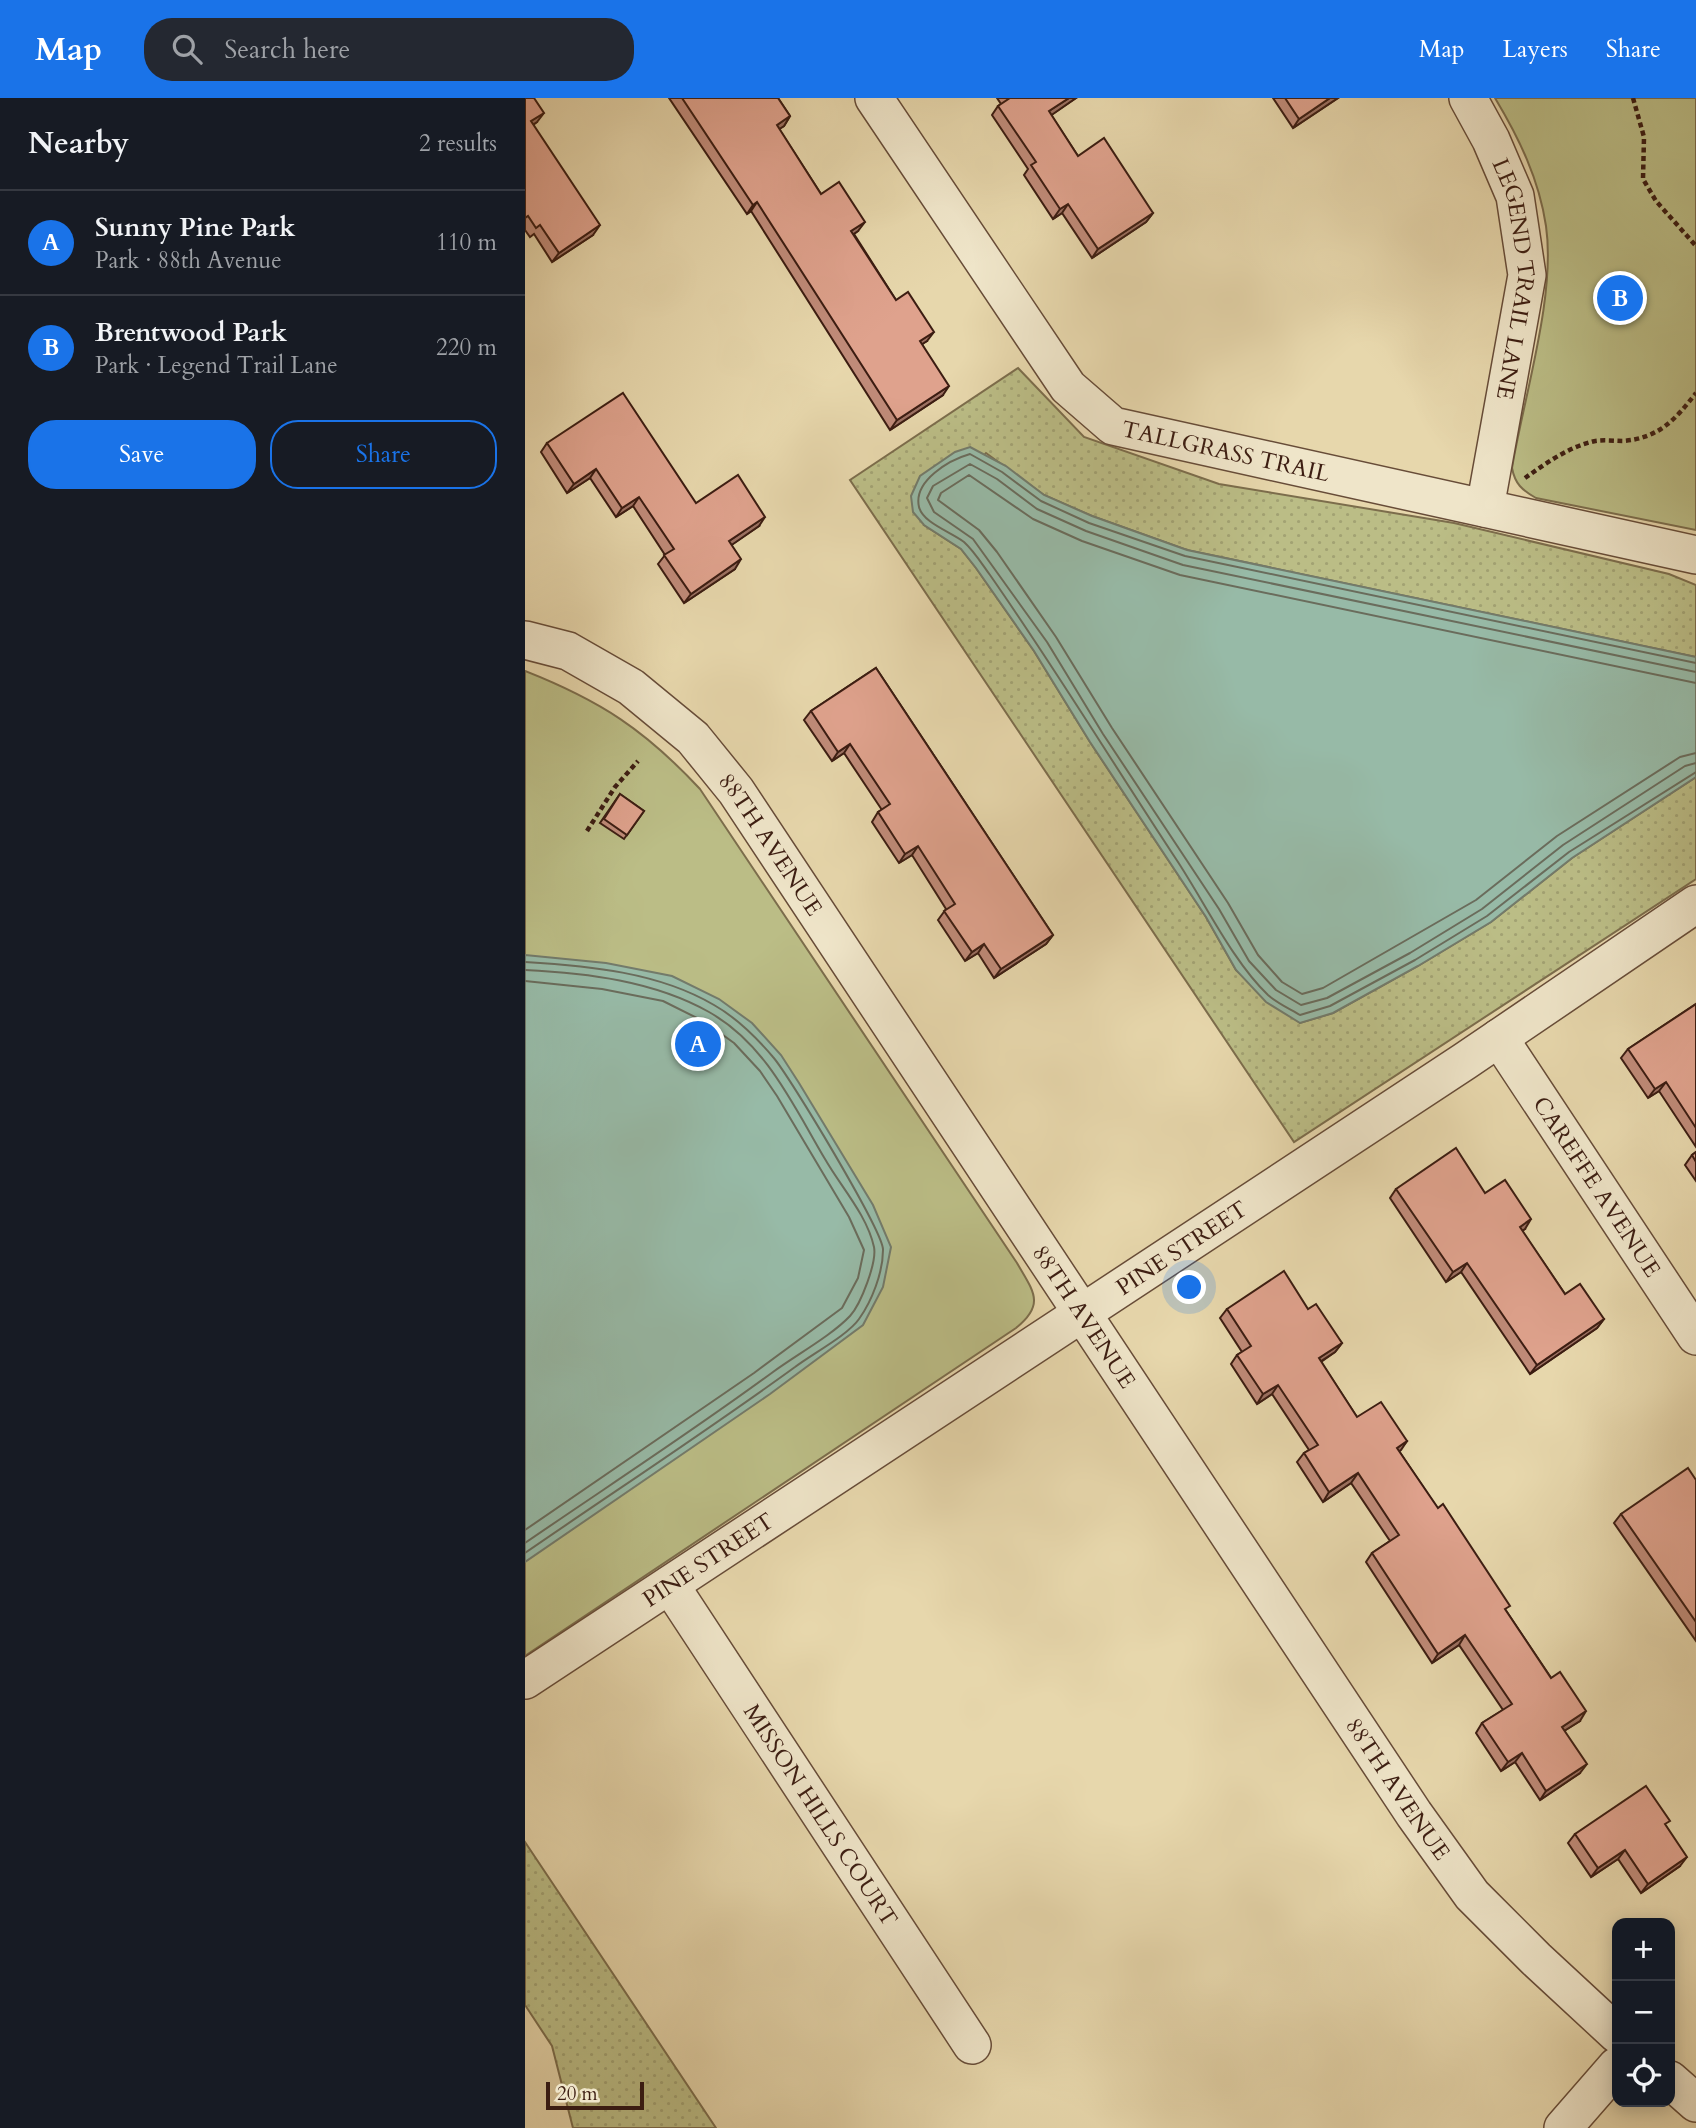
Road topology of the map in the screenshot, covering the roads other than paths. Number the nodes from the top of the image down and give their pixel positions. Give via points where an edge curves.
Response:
1 (874, 98) edge
2 (1468, 98) edge
3 (1485, 509) junction
4 (1696, 555) edge
5 (525, 640) edge
6 (1696, 904) edge
7 (1499, 1038) junction
8 (1082, 1313) junction
9 (1696, 1336) edge
10 (670, 1585) junction
11 (525, 1680) edge
12 (1612, 2029) edge
13 (972, 2045) dead end
14 (1612, 2072) edge
15 (1675, 2085) edge
16 (1696, 2104) edge
17 (1563, 2128) edge

1 - 3 street, TALLGRASS TRAIL via 1068,387 1114,426
2 - 3 street, LEGEND TRAIL LANE via 1515,196 1527,275
3 - 4 street, TALLGRASS TRAIL
5 - 8 street, 88TH AVENUE via 568,651 631,687 693,738 736,791
6 - 7 street, PINE STREET
7 - 8 street, PINE STREET
7 - 9 street, CAREFFE AVENUE
8 - 10 street, PINE STREET
8 - 12 street, 88TH AVENUE via 1472,1895
10 - 11 street, PINE STREET
10 - 13 street, MISSON HILLS COURT
14 - 17 street
15 - 16 street

